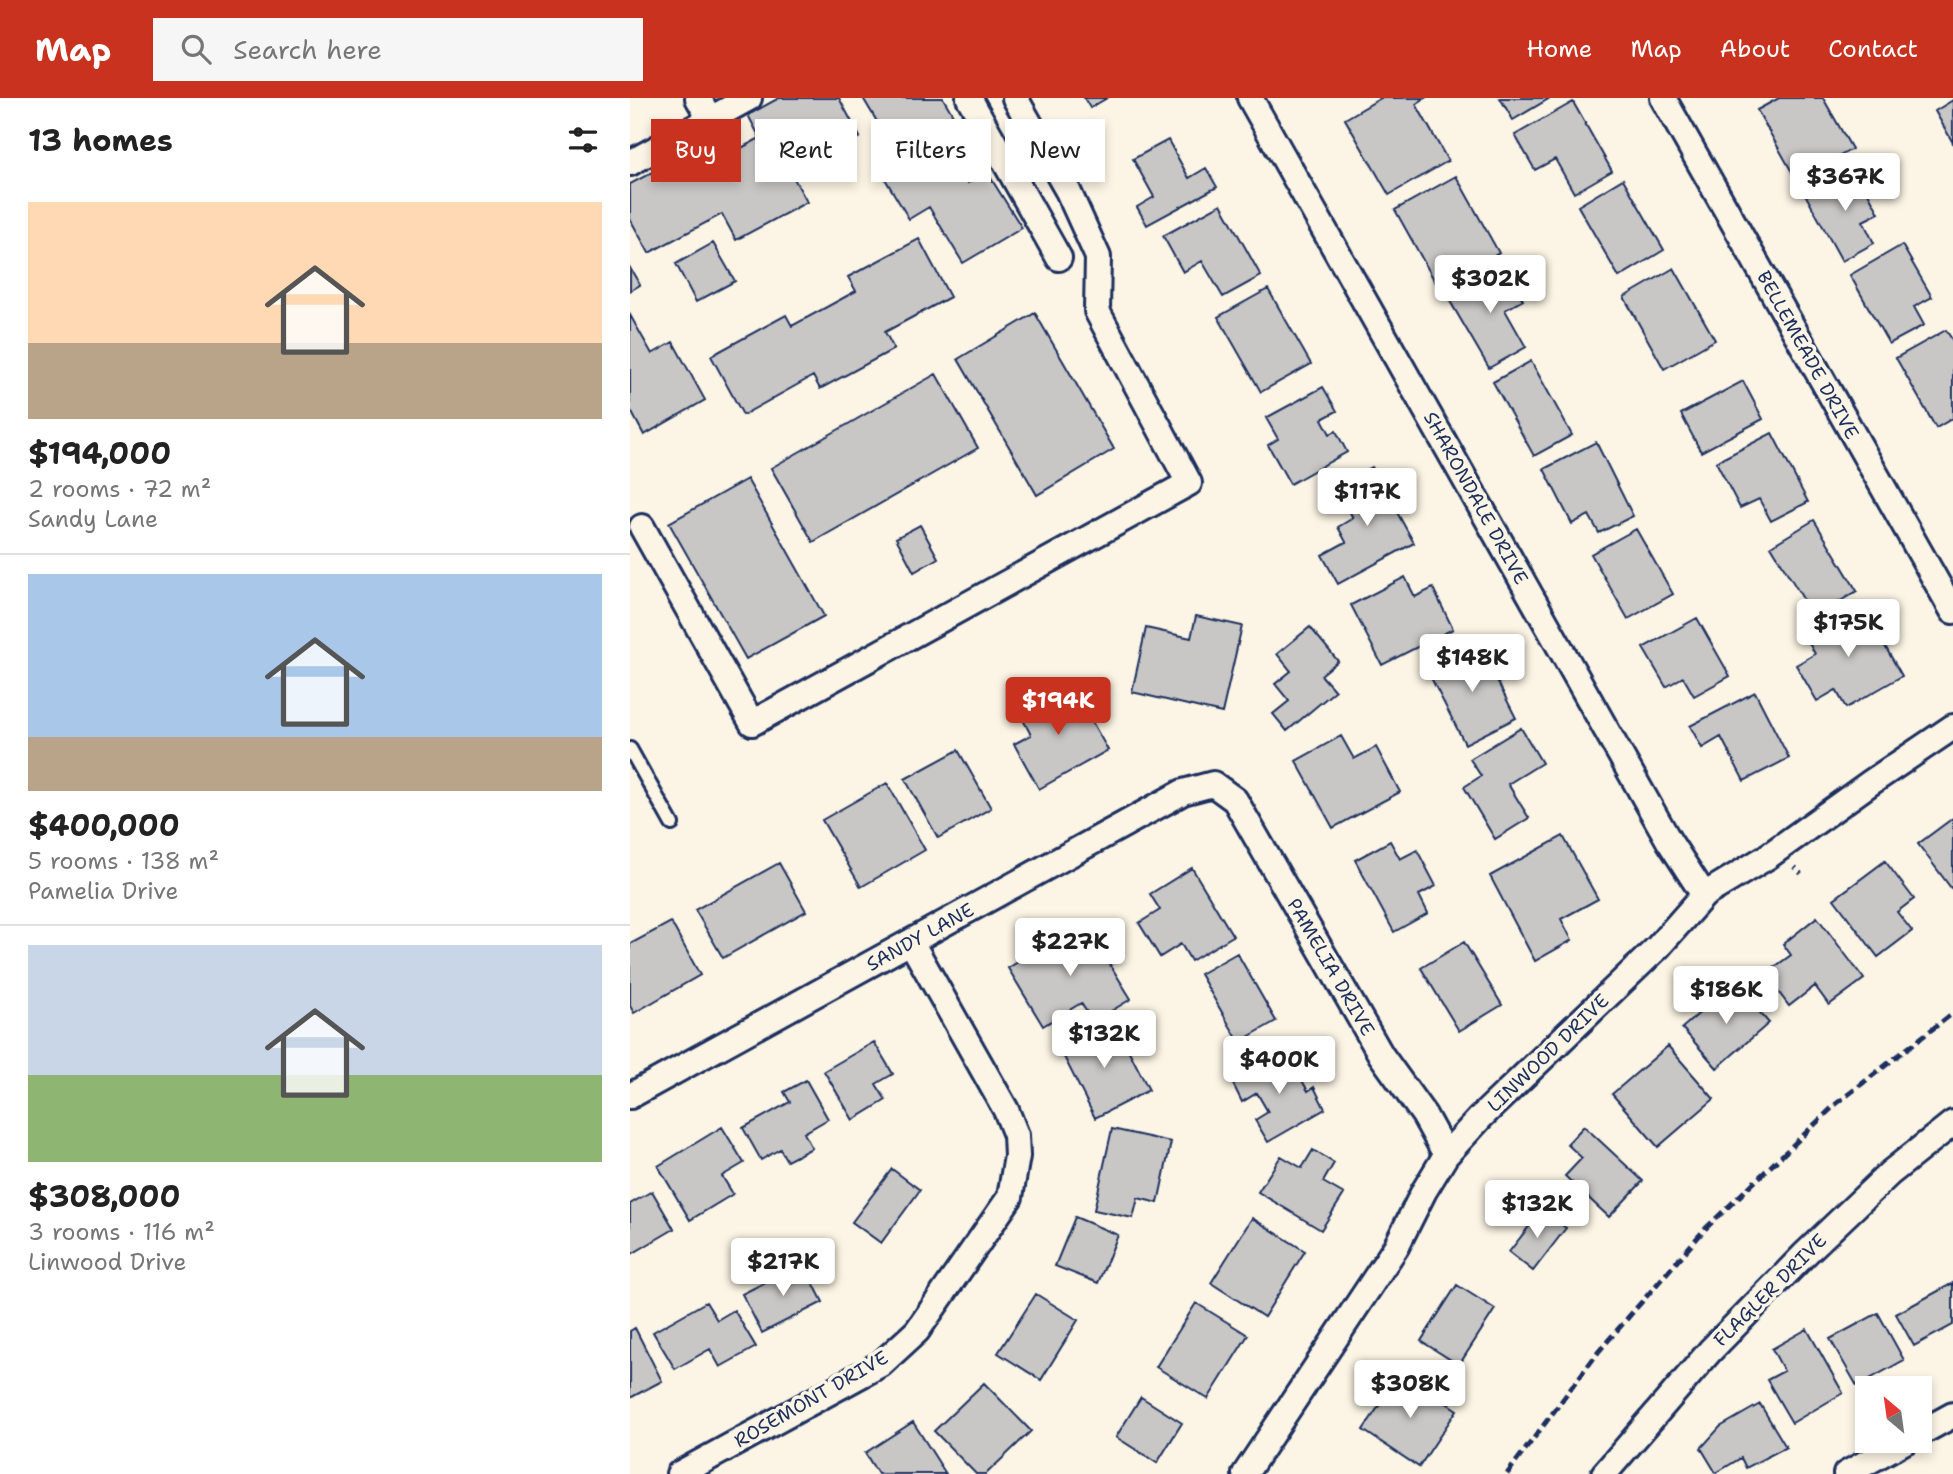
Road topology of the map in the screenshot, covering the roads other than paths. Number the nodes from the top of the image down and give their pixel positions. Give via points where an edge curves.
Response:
1 (749, 98) edge
2 (969, 98) edge
3 (1015, 98) edge
4 (1250, 98) edge
5 (1664, 98) edge
6 (704, 109) edge
7 (630, 163) edge
8 (1059, 258) dead end
9 (642, 527) dead end
10 (1953, 611) edge
11 (1953, 727) edge
12 (630, 749) edge
13 (1213, 784) joint
14 (672, 824) dead end
15 (1704, 895) junction
16 (911, 942) junction
17 (630, 1096) edge
18 (1953, 1123) edge
19 (1446, 1155) junction
20 (1953, 1415) edge
21 (1932, 1426) edge
22 (1884, 1453) edge
23 (679, 1474) edge
24 (1245, 1474) edge
25 (1604, 1474) edge
26 (1846, 1474) edge

1 - 6 street
2 - 8 street
3 - 9 street via 1068,191 1098,257 1097,311 1189,483 752,723
4 - 15 street, SHARONDALE DRIVE via 1669,841
5 - 10 street, BELLEMEADE DRIVE
6 - 7 street
11 - 15 street, LINWOOD DRIVE
12 - 14 lane
13 - 16 street, SANDY LANE via 1182,792
13 - 19 street, PAMELIA DRIVE via 1235,800 1381,1055
15 - 19 street, LINWOOD DRIVE via 1658,947
16 - 17 street, SANDY LANE
16 - 23 street, ROSEMONT DRIVE via 1016,1135 1010,1197 917,1331 881,1364
18 - 25 street, FLAGLER DRIVE via 1890,1173 1806,1253 1710,1351
19 - 24 street, LINWOOD DRIVE via 1396,1247
20 - 21 street
22 - 26 street

